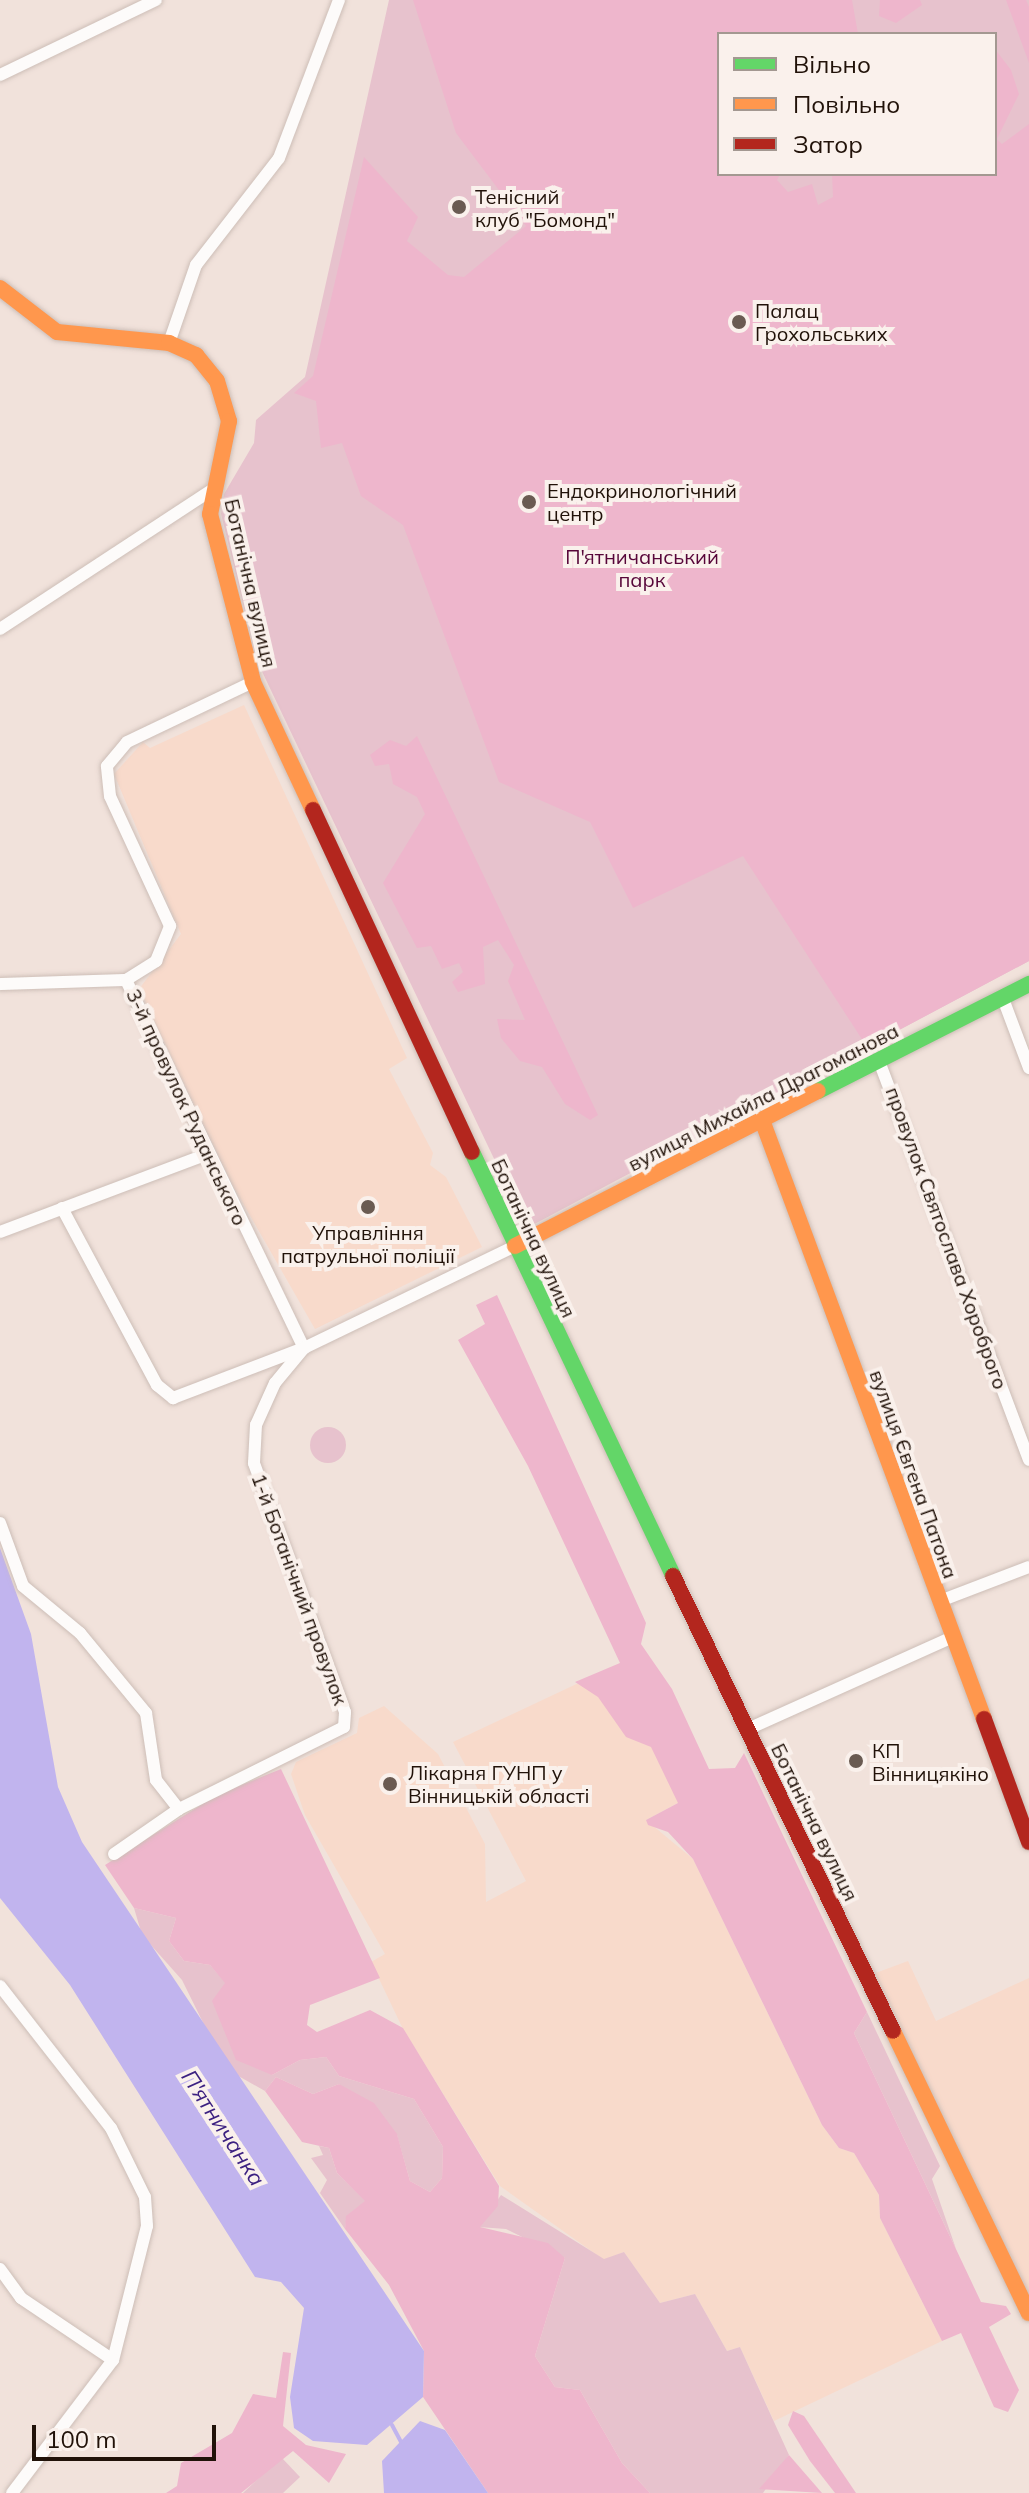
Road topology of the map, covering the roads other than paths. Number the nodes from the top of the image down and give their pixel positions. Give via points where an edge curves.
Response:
1 (156, 0) edge
2 (339, 0) edge
3 (0, 75) edge
4 (0, 288) edge
5 (169, 343) junction
6 (210, 491) junction
7 (0, 629) edge
8 (253, 682) junction
9 (126, 980) junction
10 (0, 984) edge
11 (1029, 984) edge
12 (1002, 996) junction
13 (879, 1061) junction
14 (1029, 1068) edge
15 (762, 1120) junction
16 (207, 1154) junction
17 (62, 1208) junction
18 (0, 1232) edge
19 (515, 1246) junction
20 (304, 1348) junction
21 (1029, 1460) edge
22 (0, 1523) edge
23 (1029, 1567) edge
24 (940, 1601) junction
25 (953, 1637) junction
26 (748, 1729) junction
27 (179, 1809) junction
28 (1029, 1842) edge
29 (114, 1854) dead end
30 (0, 1986) edge
31 (0, 2269) edge
32 (1029, 2313) edge
33 (113, 2360) junction
34 (12, 2493) edge

1 - 3 street
2 - 5 street via 279,158 196,265
4 - 5 street, Ботанічна вулиця via 57,332
5 - 6 street, Ботанічна вулиця via 208,366 226,402 227,444
6 - 7 street
6 - 8 street, Ботанічна вулиця
8 - 9 street via 127,742 107,766 110,796 170,926 156,961
8 - 19 street, Ботанічна вулиця
9 - 10 street, 3-й провулок Руданського
9 - 16 street, 3-й провулок Руданського
11 - 12 street, вулиця Михайла Драгоманова
12 - 13 street, вулиця Михайла Драгоманова
12 - 14 street
13 - 15 street, вулиця Михайла Драгоманова
13 - 21 street, провулок Святослава Хороброго
15 - 19 street, вулиця Михайла Драгоманова
15 - 24 street, вулиця Євгена Патона
16 - 17 street
16 - 20 street, 3-й провулок Руданського
17 - 18 street
17 - 20 street, 1-й Ботанічний провулок via 165,1395 188,1396
19 - 20 street, 1-й Ботанічний провулок
19 - 26 street, Ботанічна вулиця
20 - 27 street, 1-й Ботанічний провулок via 275,1383 256,1425 254,1463 345,1712 334,1736
22 - 27 street via 23,1586 80,1633 146,1713 156,1780
23 - 24 street
24 - 25 street, вулиця Євгена Патона
25 - 26 street
25 - 28 street, вулиця Євгена Патона
26 - 32 street, Ботанічна вулиця
27 - 29 street, 1-й Ботанічний провулок
30 - 33 street via 111,2128 145,2197 147,2226
31 - 33 street via 21,2298
33 - 34 street

